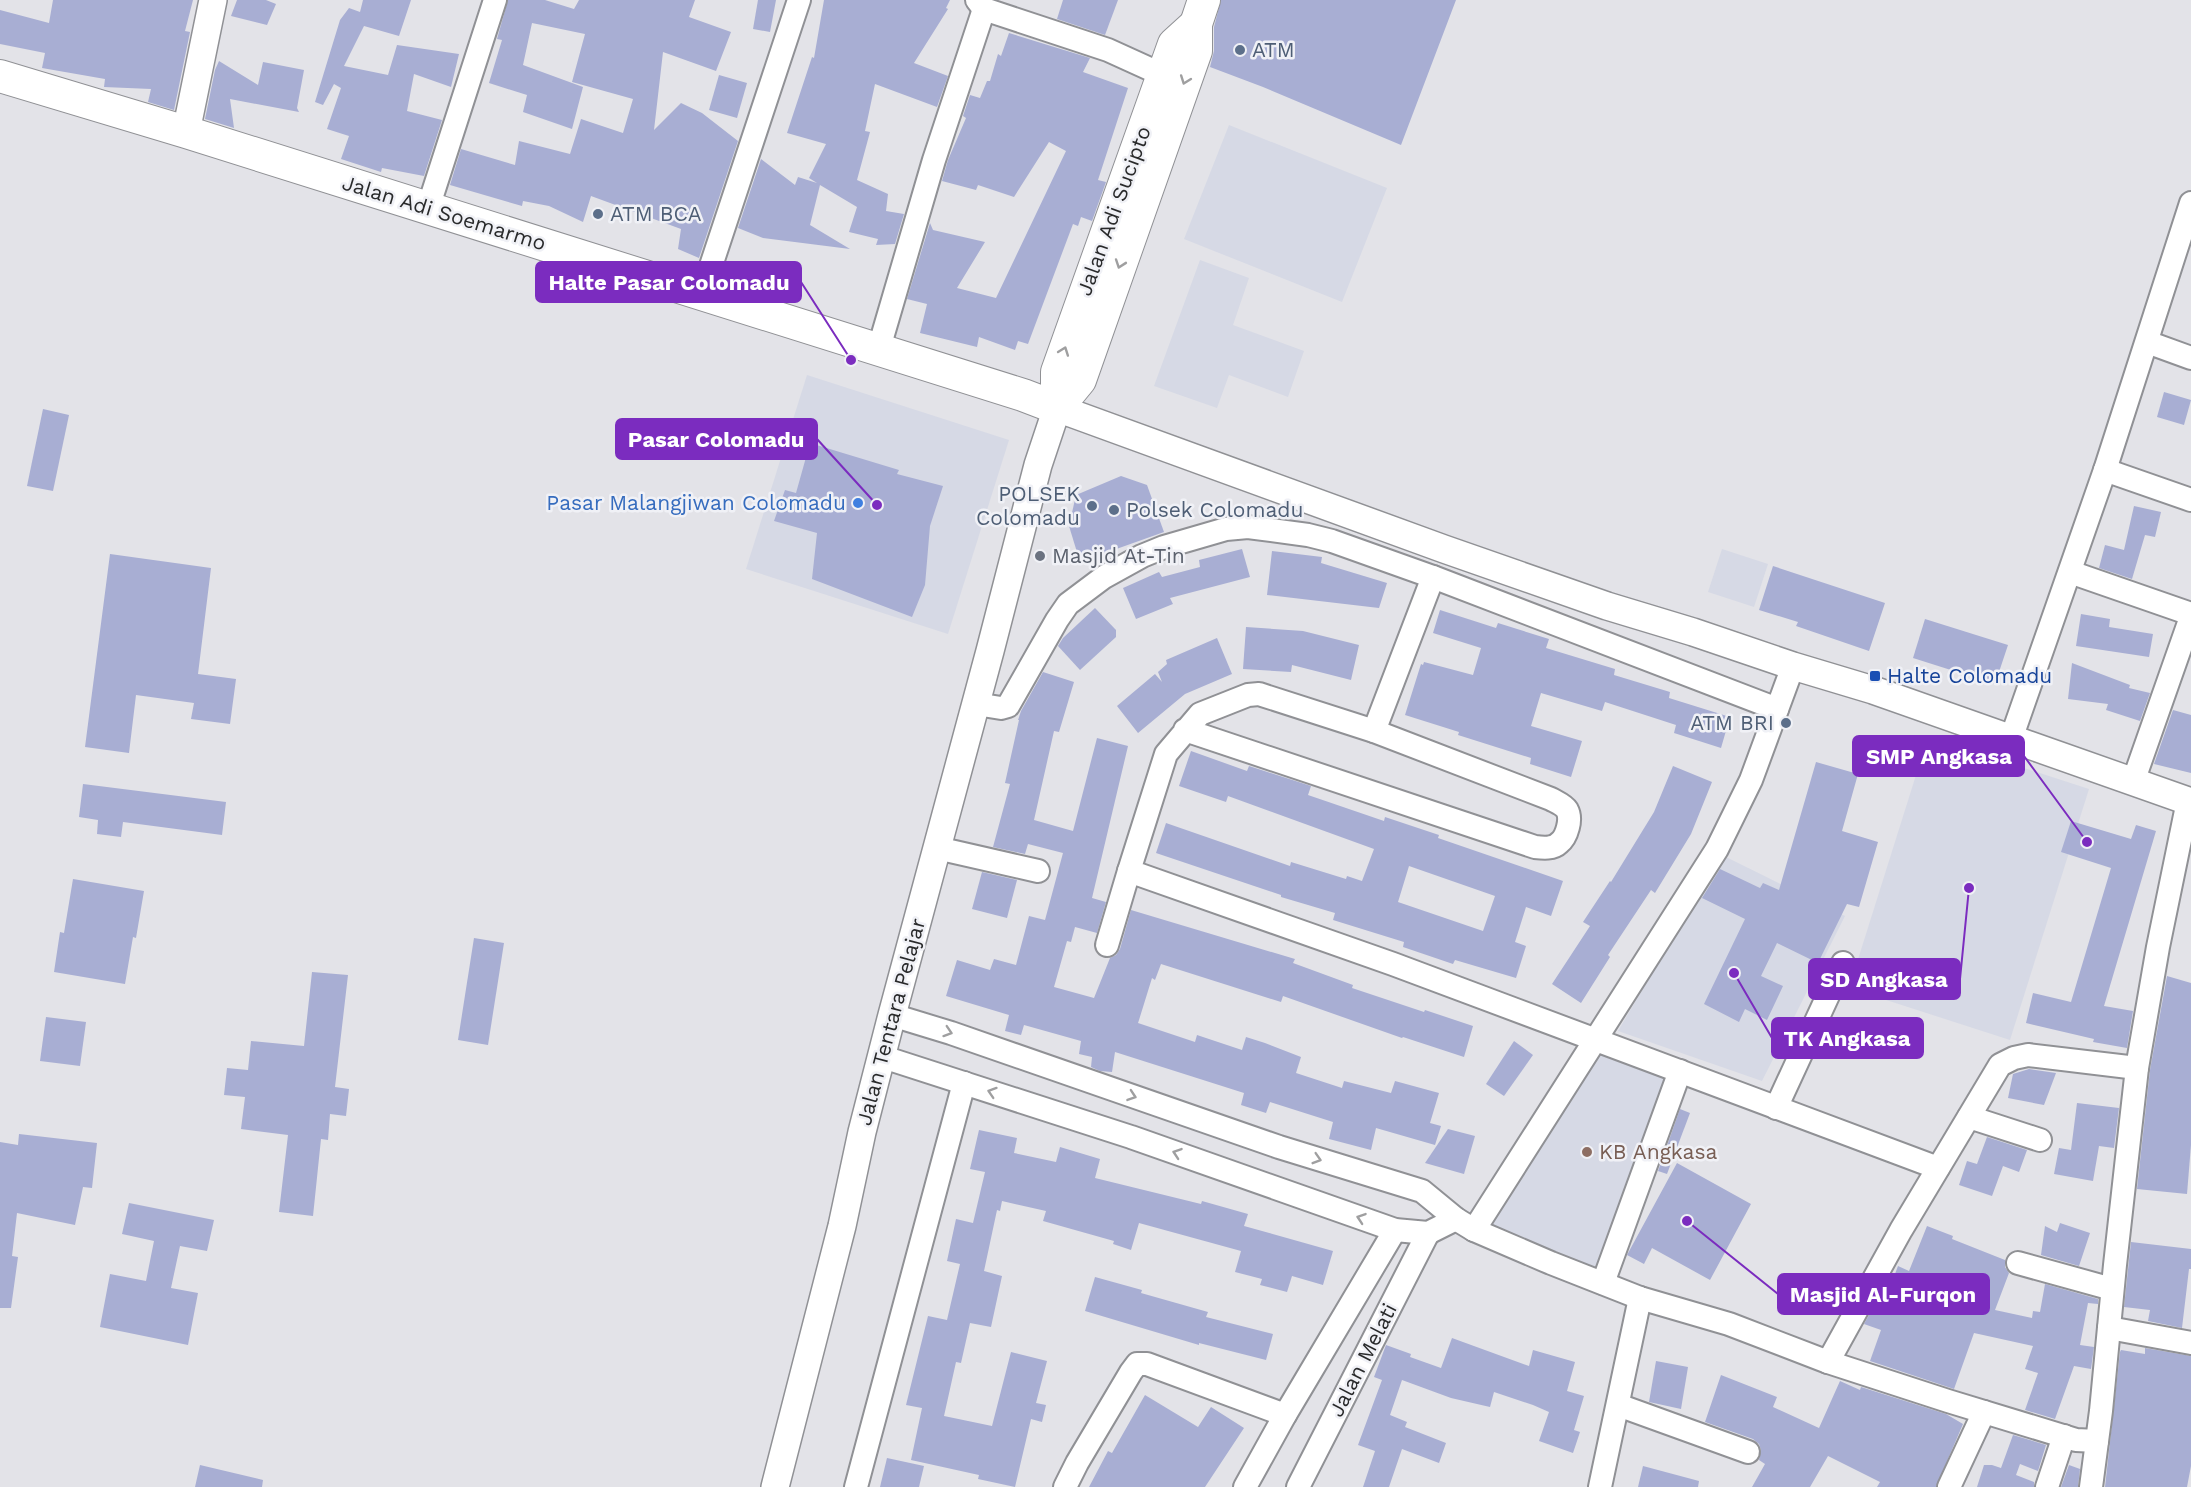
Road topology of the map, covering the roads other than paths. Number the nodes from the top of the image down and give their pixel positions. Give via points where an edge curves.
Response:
1 (213, 0) edge
2 (495, 0) edge
3 (799, 0) edge
4 (981, 4) edge
5 (1200, 12) edge
6 (1163, 75) junction
7 (0, 76) edge
8 (186, 132) junction
9 (2191, 203) edge
10 (428, 208) junction
11 (702, 293) junction
12 (2147, 342) junction
13 (879, 348) junction
14 (2191, 358) edge
15 (1057, 408) junction
16 (2105, 470) junction
17 (2191, 500) edge
18 (1014, 558) joint
19 (2070, 572) junction
20 (1433, 577) junction
21 (2191, 616) edge
22 (1792, 666) junction
23 (976, 704) junction
24 (1777, 709) junction
25 (1185, 730) junction
26 (1374, 731) junction
27 (2011, 739) junction
28 (2133, 782) junction
29 (2190, 801) edge
30 (937, 848) junction
31 (1038, 871) dead end
32 (1129, 871) junction
33 (1107, 945) dead end
34 (1843, 963) dead end
35 (892, 1015) junction
36 (1595, 1040) junction
37 (883, 1057) junction
38 (2138, 1068) junction
39 (1680, 1071) junction
40 (964, 1083) junction
41 (1776, 1108) junction
42 (1969, 1117) junction
43 (2040, 1140) dead end
44 (1938, 1168) junction
45 (1465, 1224) junction
46 (1395, 1230) junction
47 (1428, 1233) junction
48 (2018, 1263) dead end
49 (1603, 1283) junction
50 (2112, 1289) junction
51 (1640, 1298) junction
52 (2109, 1328) junction
53 (2191, 1343) edge
54 (1828, 1362) junction
55 (1618, 1405) junction
56 (1984, 1412) junction
57 (1285, 1415) junction
58 (2064, 1436) junction
59 (2097, 1442) junction
60 (1748, 1452) dead end
61 (775, 1487) edge
62 (856, 1487) edge
63 (1065, 1487) edge
64 (1245, 1487) edge
65 (1298, 1487) edge
66 (1600, 1487) edge
67 (1949, 1487) edge
68 (2048, 1487) edge
69 (2091, 1487) edge

1 - 8 main road
2 - 10 street
3 - 11 street
4 - 6 street via 1108,50
4 - 13 street
5 - 6 highway, Jalan Adi Sucipto via 1174,44
5 -> 15 highway, Jalan Adi Sucipto via 1196,51 1080,380
15 -> 6 highway, Jalan Adi Sucipto via 1057,372
7 - 8 highway, Jalan Adi Soemarmo
8 - 10 highway, Jalan Adi Soemarmo
9 - 12 street
10 - 11 highway, Jalan Adi Soemarmo
11 - 13 highway, Jalan Adi Soemarmo
12 - 14 street
12 - 16 street
13 - 15 highway, Jalan Adi Soemarmo
15 - 18 main road, Jalan Adi Sucipto
15 - 22 main road via 1455,553
16 - 17 street
16 - 19 street
18 - 23 main road, Jalan Tentara Pelajar
19 - 21 street
19 - 27 street
20 - 23 street via 1308,535 1248,527 1226,529 1164,547 1104,578 1068,604 1008,706
20 - 24 street
20 - 26 street
21 - 28 street
22 - 24 street
22 - 27 main road
23 - 30 main road, Jalan Tentara Pelajar
24 - 36 street via 1751,780 1717,849
25 - 26 street via 1200,714 1258,694
25 - 26 street via 1535,847 1549,848 1560,843 1566,833 1568,811 1561,804
25 - 32 street via 1166,754
27 - 28 main road
28 - 29 main road
29 - 38 street via 2158,947
30 - 31 street
30 - 35 main road, Jalan Tentara Pelajar
32 - 33 street
32 - 36 street
34 - 41 street
35 - 37 main road, Jalan Tentara Pelajar
35 -> 45 street via 1279,1147 1422,1191
36 - 39 street
36 - 45 street
37 - 40 street
37 - 61 main road, Jalan Tentara Pelajar
38 - 42 street via 2028,1055 2013,1058 2000,1065
38 - 50 street
39 - 41 street
39 - 49 street
46 -> 40 street
40 - 62 street
41 - 44 street
42 - 43 street
42 - 44 street
44 - 54 street
45 - 47 street
45 - 49 street
46 - 47 street
46 - 57 street
47 - 65 street, Jalan Melati
48 - 50 street
49 - 51 street
50 - 52 street
51 - 54 street via 1729,1323
51 - 55 street
52 - 53 street
52 - 59 street
54 - 56 street
55 - 60 street
55 - 66 street
56 - 58 street
56 - 67 street
57 - 63 street via 1147,1364 1137,1364
57 - 64 street
58 - 59 street
58 - 68 street
59 - 69 street

